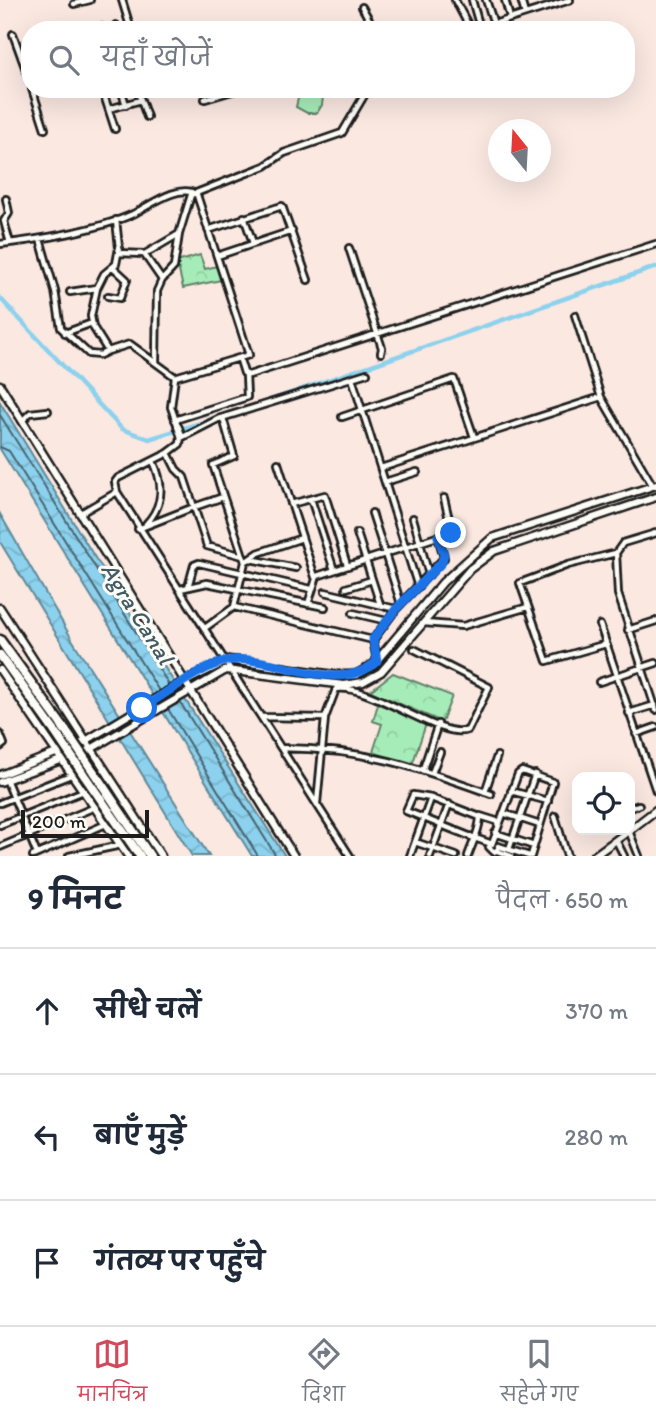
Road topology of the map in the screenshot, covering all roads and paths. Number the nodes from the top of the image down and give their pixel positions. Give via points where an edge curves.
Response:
1 (90, 0) edge
2 (122, 0) edge
3 (455, 0) edge
4 (472, 0) edge
5 (486, 0) edge
6 (505, 0) edge
7 (521, 0) edge
8 (570, 0) edge
9 (74, 4) dead end
10 (362, 6) dead end
11 (525, 14) junction
12 (510, 19) junction
13 (128, 21) edge
14 (370, 21) edge
15 (469, 21) edge
16 (474, 21) edge
17 (493, 21) edge
18 (504, 21) edge
19 (13, 34) dead end
20 (21, 56) edge
21 (35, 98) edge
22 (105, 98) edge
23 (124, 98) edge
24 (208, 98) edge
25 (362, 98) edge
26 (205, 99) dead end
27 (141, 100) joint
28 (127, 105) junction
29 (109, 110) junction
30 (148, 117) dead end
31 (45, 129) dead end
32 (115, 129) dead end
33 (195, 192) junction
34 (6, 200) dead end
35 (244, 217) junction
36 (116, 220) junction
37 (208, 230) junction
38 (292, 231) junction
39 (179, 234) junction
40 (40, 239) junction
41 (10, 243) junction
42 (253, 243) junction
43 (0, 244) edge
44 (656, 244) edge
45 (349, 248) dead end
46 (118, 253) junction
47 (144, 254) junction
48 (217, 256) junction
49 (114, 268) junction
50 (162, 280) junction
51 (308, 280) dead end
52 (97, 288) junction
53 (70, 292) dead end
54 (108, 296) dead end
55 (575, 315) dead end
56 (92, 323) junction
57 (65, 333) junction
58 (378, 334) junction
59 (108, 351) junction
60 (380, 353) dead end
61 (240, 360) junction
62 (156, 362) junction
63 (367, 373) dead end
64 (246, 375) junction
65 (175, 377) junction
66 (352, 378) junction
67 (0, 385) edge
68 (601, 397) junction
69 (363, 409) junction
70 (48, 411) dead end
71 (342, 417) dead end
72 (223, 418) junction
73 (23, 420) junction
74 (177, 424) junction
75 (181, 437) junction
76 (474, 437) junction
77 (169, 453) junction
78 (153, 461) junction
79 (278, 463) dead end
80 (381, 468) junction
81 (417, 472) dead end
82 (385, 482) junction
83 (654, 485) edge
84 (117, 492) junction
85 (223, 497) junction
86 (656, 497) edge
87 (444, 498) dead end
88 (311, 499) junction
89 (291, 505) junction
90 (194, 507) junction
91 (81, 513) junction
92 (372, 513) dead end
93 (413, 517) dead end
94 (140, 528) junction
95 (357, 533) dead end
96 (656, 533) edge
97 (438, 536) junction
98 (302, 538) junction
99 (420, 542) junction
100 (405, 546) junction
101 (385, 552) junction
102 (616, 553) junction
103 (243, 555) junction
104 (365, 559) junction
105 (247, 560) junction
106 (347, 565) junction
107 (296, 568) dead end
108 (334, 570) junction
109 (242, 573) junction
110 (429, 575) junction
111 (315, 577) junction
112 (372, 580) junction
113 (188, 587) junction
114 (418, 587) junction
115 (180, 589) junction
116 (311, 589) junction
117 (346, 589) dead end
118 (238, 591) junction
119 (325, 592) dead end
120 (308, 604) junction
121 (380, 604) junction
122 (401, 604) junction
123 (234, 607) junction
124 (325, 607) dead end
125 (528, 607) junction
126 (0, 608) edge
127 (396, 609) junction
128 (353, 613) dead end
129 (387, 621) junction
130 (656, 621) edge
131 (422, 623) junction
132 (600, 625) dead end
133 (205, 628) junction
134 (628, 629) junction
135 (373, 639) junction
136 (0, 640) edge
137 (606, 644) junction
138 (414, 649) dead end
139 (0, 655) edge
140 (226, 661) junction
141 (377, 661) junction
142 (656, 663) edge
143 (642, 668) junction
144 (0, 670) edge
145 (232, 670) junction
146 (617, 676) junction
147 (599, 681) dead end
148 (183, 682) junction
149 (188, 690) junction
150 (656, 707) edge
151 (629, 713) junction
152 (262, 717) junction
153 (325, 718) junction
154 (438, 724) junction
155 (656, 727) edge
156 (59, 730) junction
157 (0, 734) edge
158 (636, 734) junction
159 (84, 742) junction
160 (0, 747) edge
161 (91, 748) junction
162 (280, 748) junction
163 (321, 749) junction
164 (440, 752) dead end
165 (59, 756) junction
166 (497, 756) dead end
167 (656, 761) edge
168 (646, 763) junction
169 (423, 769) junction
170 (89, 773) junction
171 (432, 773) junction
172 (71, 775) junction
173 (536, 775) junction
174 (2, 779) edge
175 (511, 791) junction
176 (656, 791) edge
177 (81, 792) junction
178 (528, 796) junction
179 (14, 797) junction
180 (431, 798) junction
181 (548, 801) junction
182 (0, 803) edge
183 (317, 804) junction
184 (449, 804) junction
185 (639, 805) dead end
186 (635, 806) edge
187 (95, 807) junction
188 (656, 810) edge
189 (503, 813) junction
190 (22, 816) junction
191 (479, 816) junction
192 (555, 816) dead end
193 (424, 818) junction
194 (520, 819) junction
195 (107, 824) junction
196 (0, 825) edge
197 (441, 825) junction
198 (498, 825) junction
199 (540, 825) junction
200 (635, 826) edge
201 (495, 833) junction
202 (30, 835) junction
203 (622, 835) edge
204 (631, 835) edge
205 (475, 837) junction
206 (513, 839) junction
207 (616, 840) junction
208 (415, 842) junction
209 (121, 845) junction
210 (534, 846) junction
211 (0, 847) edge
212 (433, 847) junction
213 (509, 849) junction
214 (493, 851) edge
215 (35, 855) edge
216 (452, 855) edge
217 (69, 856) edge
218 (128, 856) edge
219 (140, 856) edge
220 (150, 856) edge
221 (161, 856) edge
222 (294, 856) edge
223 (350, 856) edge
224 (410, 856) edge
225 (430, 856) edge
226 (467, 856) edge
227 (511, 856) edge
228 (530, 856) edge
229 (567, 856) edge
230 (594, 856) edge
231 (624, 856) edge
232 (639, 856) edge

1 - 9 street
2 - 13 street
3 - 15 street
4 - 16 street
5 - 17 street
6 - 12 street
7 - 11 street
8 - 11 street
10 - 14 street
11 - 12 street
12 - 18 street
19 - 20 street
21 - 31 street
22 - 29 street
23 - 28 street
24 - 26 street
25 - 33 street via 344,132
27 - 28 street
27 - 30 street
28 - 29 street
29 - 32 street
33 - 36 street via 179,192
33 - 37 street
33 - 39 street
34 - 41 street via 9,213 4,221
35 - 37 street
35 - 38 street via 282,206
35 - 42 street
36 - 40 street
36 - 46 street
37 - 48 street
38 - 42 street
38 - 51 street
39 - 47 street
39 - 50 street via 174,267
40 - 41 street
40 - 57 street
41 - 43 street
42 - 48 street
44 - 58 street
45 - 58 street
46 - 47 street
46 - 49 street
47 - 50 street
48 - 61 street via 249,353
49 - 52 street via 104,274
49 - 54 street via 127,280 120,298
50 - 62 street via 157,291
52 - 53 street
52 - 56 street
55 - 68 street
56 - 57 street
56 - 59 street
57 - 59 street via 89,354
58 - 60 street
58 - 64 street
59 - 62 street via 128,344
61 - 64 street
61 - 65 street
62 - 65 street
63 - 66 street
64 - 74 street via 247,397
65 - 74 street via 171,407
66 - 69 street
66 - 72 street
67 - 73 street
68 - 76 street
68 - 83 street
69 - 71 street
69 - 76 street via 454,379
69 - 80 street
70 - 73 street via 29,414
72 - 75 street
72 - 85 street via 234,454 213,466
73 - 91 street
74 - 75 street
75 - 77 street
76 - 80 street
77 - 78 street
77 - 90 street
78 - 84 street via 118,478
78 - 94 street via 161,499 156,513
79 - 89 street
80 - 82 street
81 - 82 street
82 - 100 street
83 - 141 street via 492,538 443,582
84 - 91 street
84 - 94 street
85 - 90 street
85 - 103 street
86 - 131 street via 494,551 470,569
87 - 97 street via 453,531
88 - 89 street
88 - 106 street via 326,498
88 - 108 street
89 - 98 street
90 - 94 street
90 - 103 street via 207,547
91 - 148 street
92 - 101 street
93 - 99 street
94 - 115 street
95 - 104 street
96 - 102 street via 622,543
97 - 99 street
97 - 110 street via 444,558
98 - 105 street
98 - 111 street
99 - 100 street
99 - 110 street
100 - 101 street
100 - 114 street
101 - 104 street
101 - 122 street
102 - 125 street via 523,580 520,585
102 - 134 street via 618,594
103 - 105 street
104 - 106 street
104 - 112 street
105 - 107 street
105 - 109 street
106 - 108 street
108 - 111 street
109 - 113 street via 196,563
109 - 116 street
109 - 118 street
110 - 114 street
111 - 116 street
112 - 117 street
112 - 121 street
113 - 115 street
113 - 118 street via 204,583
114 - 122 street
115 - 133 street
116 - 120 street
118 - 120 street
118 - 123 street
119 - 121 street
120 - 124 street
121 - 127 street
122 - 127 street
123 - 133 street
123 - 135 street
125 - 131 street via 463,626
125 - 137 street via 547,661
126 - 159 street
127 - 129 street
128 - 129 street
129 - 135 street
130 - 134 street
131 - 145 street via 381,672 363,682 335,685
132 - 137 street
133 - 140 street
134 - 143 street
135 - 141 street
136 - 156 highway
137 - 146 street
138 - 154 street via 489,687 467,731
139 - 156 highway
140 - 141 street via 346,676
140 - 145 street
140 - 148 street
142 - 143 street
143 - 146 street
143 - 150 street
144 - 165 street
145 - 149 street via 219,672
145 - 152 street
146 - 147 street
146 - 151 street
148 - 149 street
148 - 159 street
149 - 161 street
149 - 222 street
150 - 151 street
151 - 158 street
152 - 153 street
152 - 162 street
153 - 154 street via 332,694 340,688
153 - 163 street
154 - 169 street
155 - 158 street
156 - 170 highway, bridge
157 - 160 street via 4,744
158 - 168 street
159 - 161 street
159 - 165 street
161 - 165 street
161 - 221 street
162 - 163 street
162 - 183 street
163 - 169 street via 371,755
163 - 183 street
164 - 171 street
165 - 172 street
165 - 174 street
166 - 171 street via 488,793
167 - 168 street
168 - 176 street
169 - 171 street
170 - 219 highway
170 - 220 highway
172 - 177 street
172 - 179 street
173 - 175 street via 519,772
173 - 178 street
173 - 181 street via 552,780
174 - 179 street
175 - 178 street
175 - 189 street
177 - 187 street
177 - 190 street
178 - 181 street
178 - 194 street
179 - 182 street
179 - 190 street
180 - 184 street
180 - 193 street
180 - 193 street via 414,794 406,811
181 - 199 street
183 - 223 street
184 - 191 street
184 - 197 street
185 - 186 street
187 - 195 street
187 - 202 street
188 - 200 street
189 - 194 street
189 - 198 street
190 - 196 street
190 - 202 street
191 - 198 street
191 - 205 street
192 - 229 street
193 - 197 street
193 - 208 street
194 - 199 street
194 - 206 street
195 - 209 street
195 - 215 street
197 - 205 street
197 - 212 street
198 - 201 street
199 - 210 street
201 - 206 street
201 - 214 street
202 - 211 street
202 - 215 street
203 - 207 street
204 - 232 street
205 - 214 street
205 - 226 street
206 - 210 street
206 - 213 street
207 - 230 street
207 - 231 street
208 - 212 street
208 - 224 street
209 - 217 street
209 - 218 street
210 - 228 street
212 - 216 street
212 - 225 street
213 - 214 street
213 - 228 street
214 - 227 street

